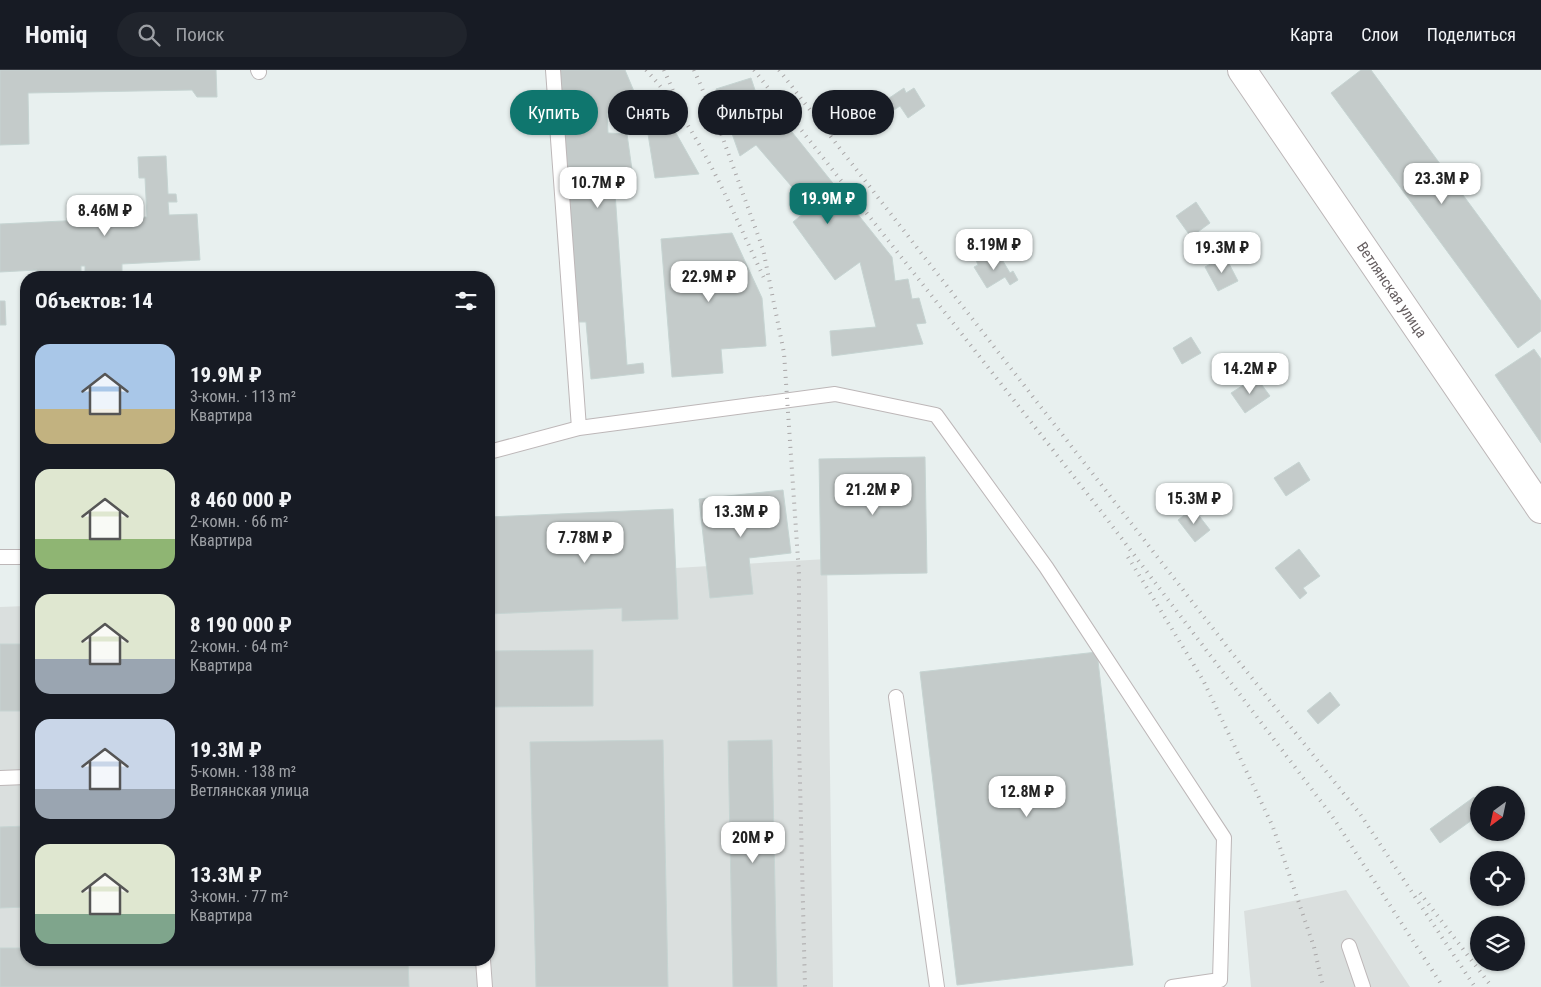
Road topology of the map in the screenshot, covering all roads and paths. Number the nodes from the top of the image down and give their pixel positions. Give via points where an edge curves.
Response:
1 (553, 70) edge
2 (1242, 70) edge
3 (579, 428) junction
4 (495, 450) edge
5 (1541, 509) edge
6 (0, 557) edge
7 (20, 557) edge
8 (896, 697) dead end
9 (20, 777) edge
10 (0, 778) edge
11 (1349, 946) dead end
12 (483, 966) edge
13 (1221, 983) edge
14 (485, 987) edge
15 (937, 987) edge
16 (1172, 987) edge
17 (1363, 987) edge

1 - 3 lane
2 - 5 street, Ветлянская улица
3 - 4 lane
3 - 13 lane via 835,394 936,416 1046,567 1224,838
6 - 7 lane
8 - 15 lane
9 - 10 lane
11 - 17 lane
12 - 14 lane
13 - 16 lane

